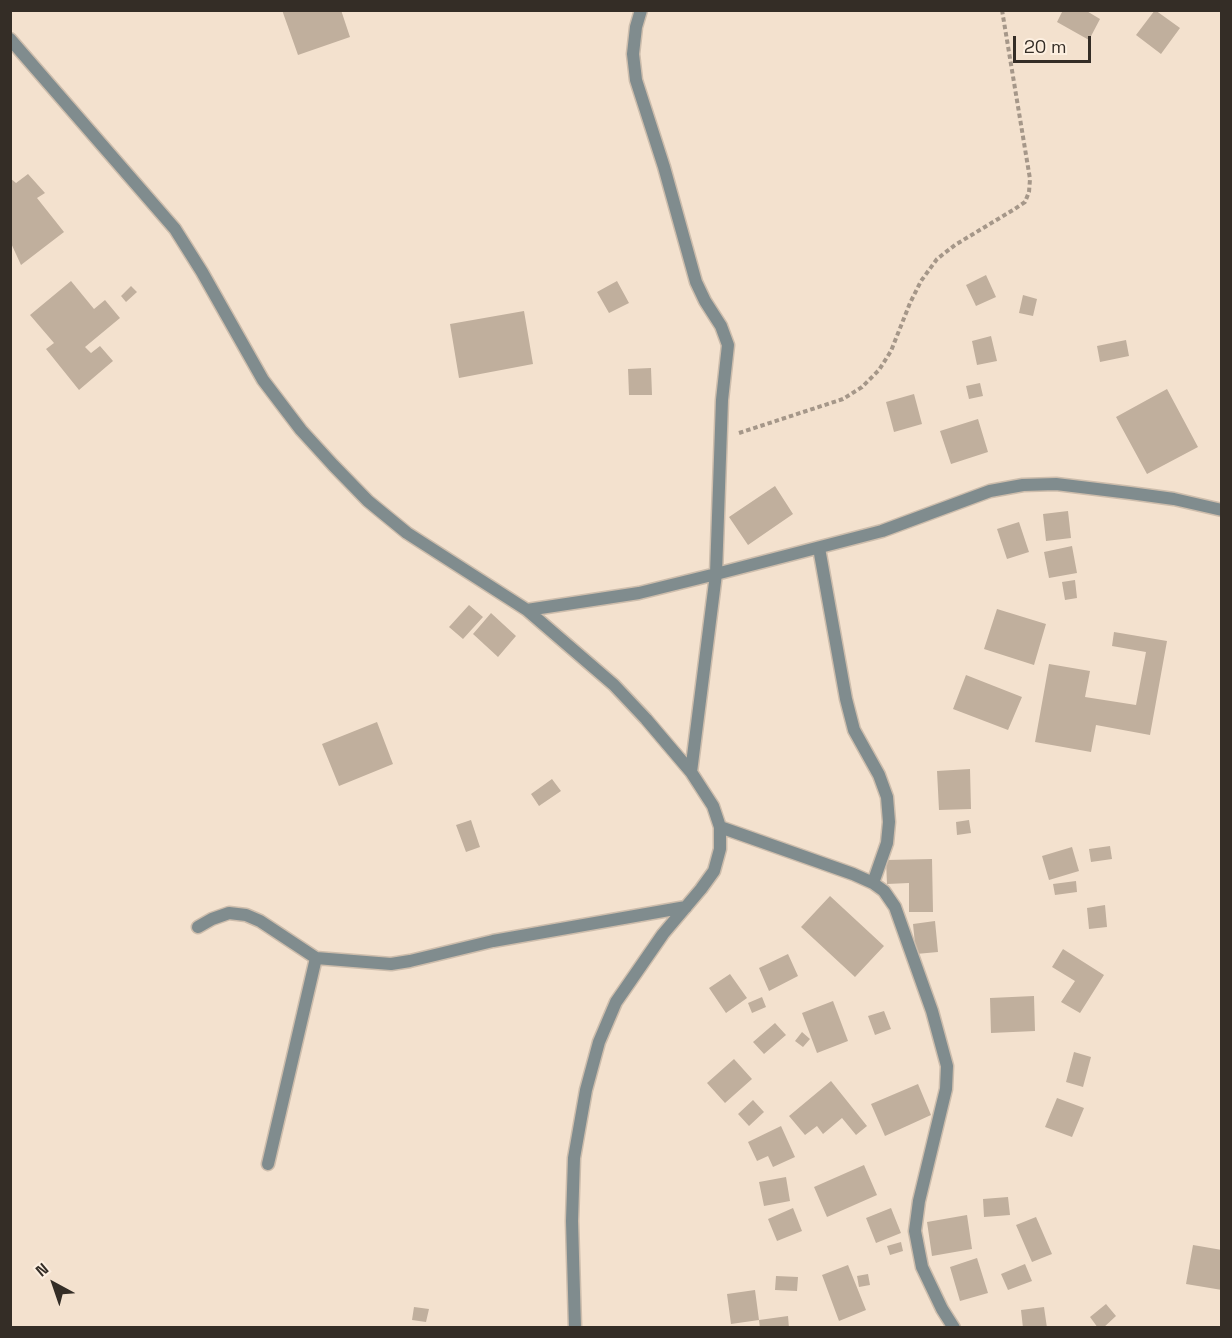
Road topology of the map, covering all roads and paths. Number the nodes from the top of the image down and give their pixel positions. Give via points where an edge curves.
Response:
1 (641, 10) edge
2 (1002, 10) edge
3 (10, 39) edge
4 (720, 439) junction
5 (1221, 510) edge
6 (819, 548) junction
7 (716, 574) junction
8 (527, 610) junction
9 (691, 772) junction
10 (720, 827) junction
11 (873, 883) junction
12 (686, 907) junction
13 (198, 927) dead end
14 (316, 958) junction
15 (268, 1164) dead end
16 (574, 1328) edge
17 (954, 1328) edge

1 - 4 street via 633,54 636,80 696,282 728,345
2 - 4 path via 1030,179 1025,202 937,259 921,281 891,351 862,387 843,399
3 - 8 street via 175,229 263,380 301,430 368,501 407,533
4 - 7 street
5 - 6 street via 1130,492 1056,484 1023,485 990,492 882,531
6 - 7 street
6 - 11 street via 854,729 887,797 887,843
7 - 8 street via 639,593
7 - 9 street
8 - 9 street via 614,685
9 - 10 street via 713,806
10 - 11 street
10 - 12 street via 714,871
11 - 17 street via 895,907 947,1066 946,1089 915,1232 922,1267
12 - 14 street via 493,941 391,964
12 - 16 street via 616,1002 599,1042 586,1090 574,1158
13 - 14 street via 229,914 246,915
14 - 15 street

